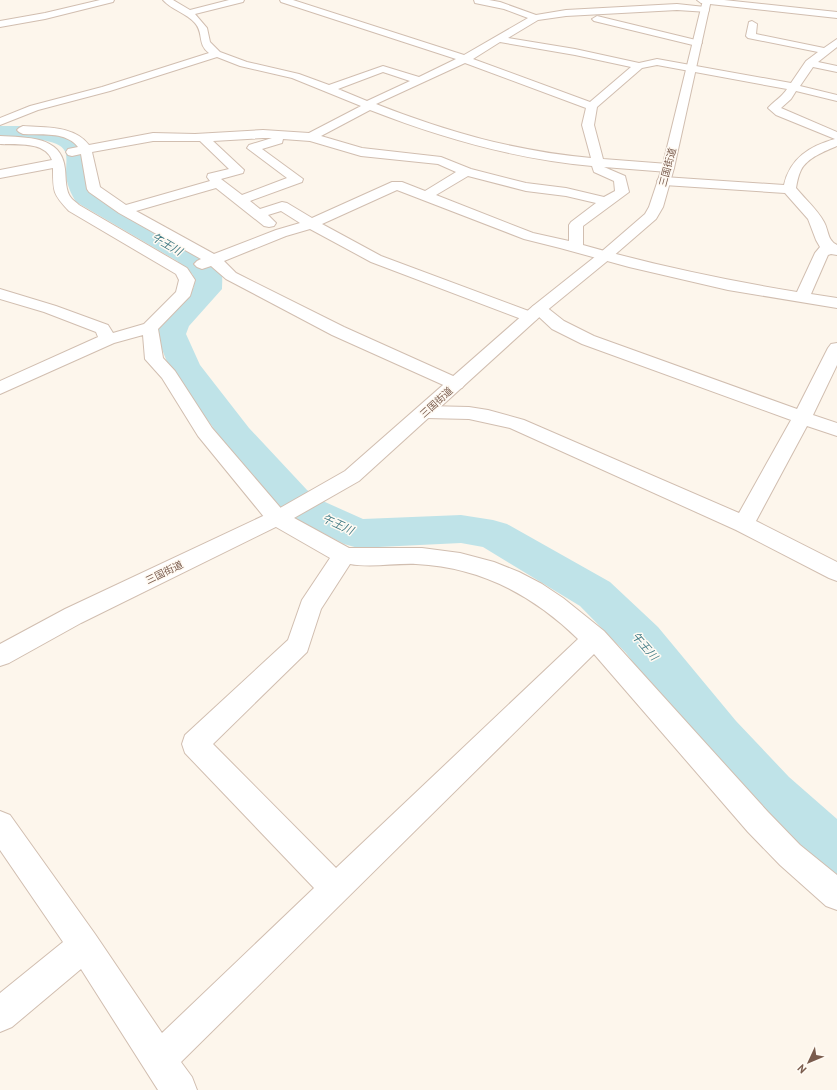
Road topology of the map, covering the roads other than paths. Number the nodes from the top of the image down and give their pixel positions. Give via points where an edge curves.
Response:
1 (110, 0) edge
2 (167, 0) edge
3 (240, 0) edge
4 (284, 0) edge
5 (478, 1) dead end
6 (705, 3) edge
7 (187, 13) junction
8 (837, 15) edge
9 (535, 18) junction
10 (597, 19) dead end
11 (0, 24) edge
12 (752, 24) dead end
13 (498, 39) junction
14 (837, 42) edge
15 (696, 47) junction
16 (675, 48) dead end
17 (826, 51) junction
18 (217, 54) junction
19 (465, 59) junction
20 (810, 63) junction
21 (639, 66) junction
22 (690, 69) junction
23 (837, 70) edge
24 (419, 80) junction
25 (793, 87) junction
26 (328, 89) junction
27 (837, 98) edge
28 (368, 105) junction
29 (592, 106) junction
30 (0, 122) edge
31 (0, 129) edge
32 (294, 136) junction
33 (837, 136) edge
34 (311, 137) junction
35 (203, 138) junction
36 (0, 140) edge
37 (837, 142) edge
38 (85, 149) junction
39 (60, 158) junction
40 (598, 162) junction
41 (466, 172) junction
42 (0, 174) edge
43 (666, 174) junction
44 (218, 183) junction
45 (789, 189) junction
46 (426, 196) junction
47 (241, 200) junction
48 (606, 202) junction
49 (124, 210) junction
50 (259, 214) junction
51 (312, 224) junction
52 (281, 233) junction
53 (576, 247) junction
54 (833, 249) edge
55 (606, 255) junction
56 (214, 260) junction
57 (185, 271) junction
58 (0, 294) edge
59 (802, 297) junction
60 (837, 303) edge
61 (534, 313) junction
62 (150, 328) junction
63 (108, 339) junction
64 (837, 348) edge
65 (456, 384) junction
66 (0, 388) edge
67 (426, 412) junction
68 (802, 417) junction
69 (837, 430) edge
70 (282, 515) junction
71 (744, 524) junction
72 (344, 555) junction
73 (837, 572) edge
74 (595, 638) junction
75 (0, 656) edge
76 (0, 825) edge
77 (335, 888) junction
78 (837, 895) edge
79 (84, 945) junction
80 (0, 1015) edge
81 (159, 1059) junction
82 (179, 1090) edge

1 - 11 street
2 - 7 street
3 - 7 street
4 - 19 street
5 - 9 street via 508,6
6 - 8 street
6 - 9 street via 677,8 574,12
6 - 15 street, 三国街道
7 - 18 street via 199,21 206,33 205,42
9 - 13 street
10 - 15 street
12 - 17 street via 751,36
13 - 19 street
13 - 21 street
14 - 17 street
15 - 16 street
15 - 22 street, 三国街道
17 - 20 street
18 - 26 street via 244,64 295,76
18 - 30 street via 106,89 34,108
19 - 24 street
19 - 29 street
20 - 23 street
20 - 25 street
21 - 22 street via 657,62
21 - 29 street
22 - 25 street
22 - 43 street, 三国街道
24 - 26 street via 383,69
24 - 28 street
25 - 27 street
25 - 33 street via 787,97 774,108 775,111
26 - 28 street
28 - 34 street
28 - 40 street via 413,124 500,148 534,155
29 - 40 street via 588,125
31 - 38 street via 62,133 76,138
32 - 34 street
32 - 35 street via 249,134
32 - 47 street via 252,148 297,179
34 - 41 street via 361,152 442,161
35 - 38 street via 153,137
35 - 44 street via 238,170 213,177
36 - 39 street via 41,144 53,150
37 - 45 street via 800,162 794,169
38 - 39 street
38 - 49 street via 94,189
39 - 42 street
39 - 57 street via 61,187 65,199 74,208
40 - 43 street
40 - 48 street via 598,168 620,179 622,192
41 - 46 street
41 - 48 street via 526,187 566,192
43 - 45 street
43 - 55 street, 三国街道 via 651,216
44 - 47 street
44 - 49 street
45 - 54 street via 816,218 822,241
46 - 51 street via 397,185
46 - 53 street via 529,236
47 - 50 street
48 - 53 street via 576,225
49 - 56 street
50 - 51 street via 282,206
50 - 52 street
51 - 52 street
51 - 61 street via 376,258
52 - 56 street
53 - 55 street
54 - 59 street via 822,253
55 - 59 street via 634,264 728,285
55 - 61 street, 三国街道
56 - 57 street
56 - 65 street via 231,276 325,324
57 - 62 street via 187,280 184,293
58 - 63 street via 50,309 102,329
59 - 60 street
61 - 65 street, 三国街道
61 - 68 street via 588,340
62 - 63 street
62 - 70 street via 154,359 169,375 205,432
63 - 66 street
64 - 68 street
65 - 67 street, 三国街道
67 - 70 street, 三国街道 via 352,476
67 - 71 street via 469,413 517,424
68 - 69 street
68 - 71 street
70 - 72 street
70 - 75 street, 三国街道 via 73,616
71 - 73 street
72 - 74 street via 430,557 464,562 504,574 567,613
72 - 77 street via 310,607 298,645 195,744
74 - 77 street
74 - 78 street via 758,822 790,855
76 - 79 street
77 - 81 street
79 - 80 street
79 - 81 street
81 - 82 street

